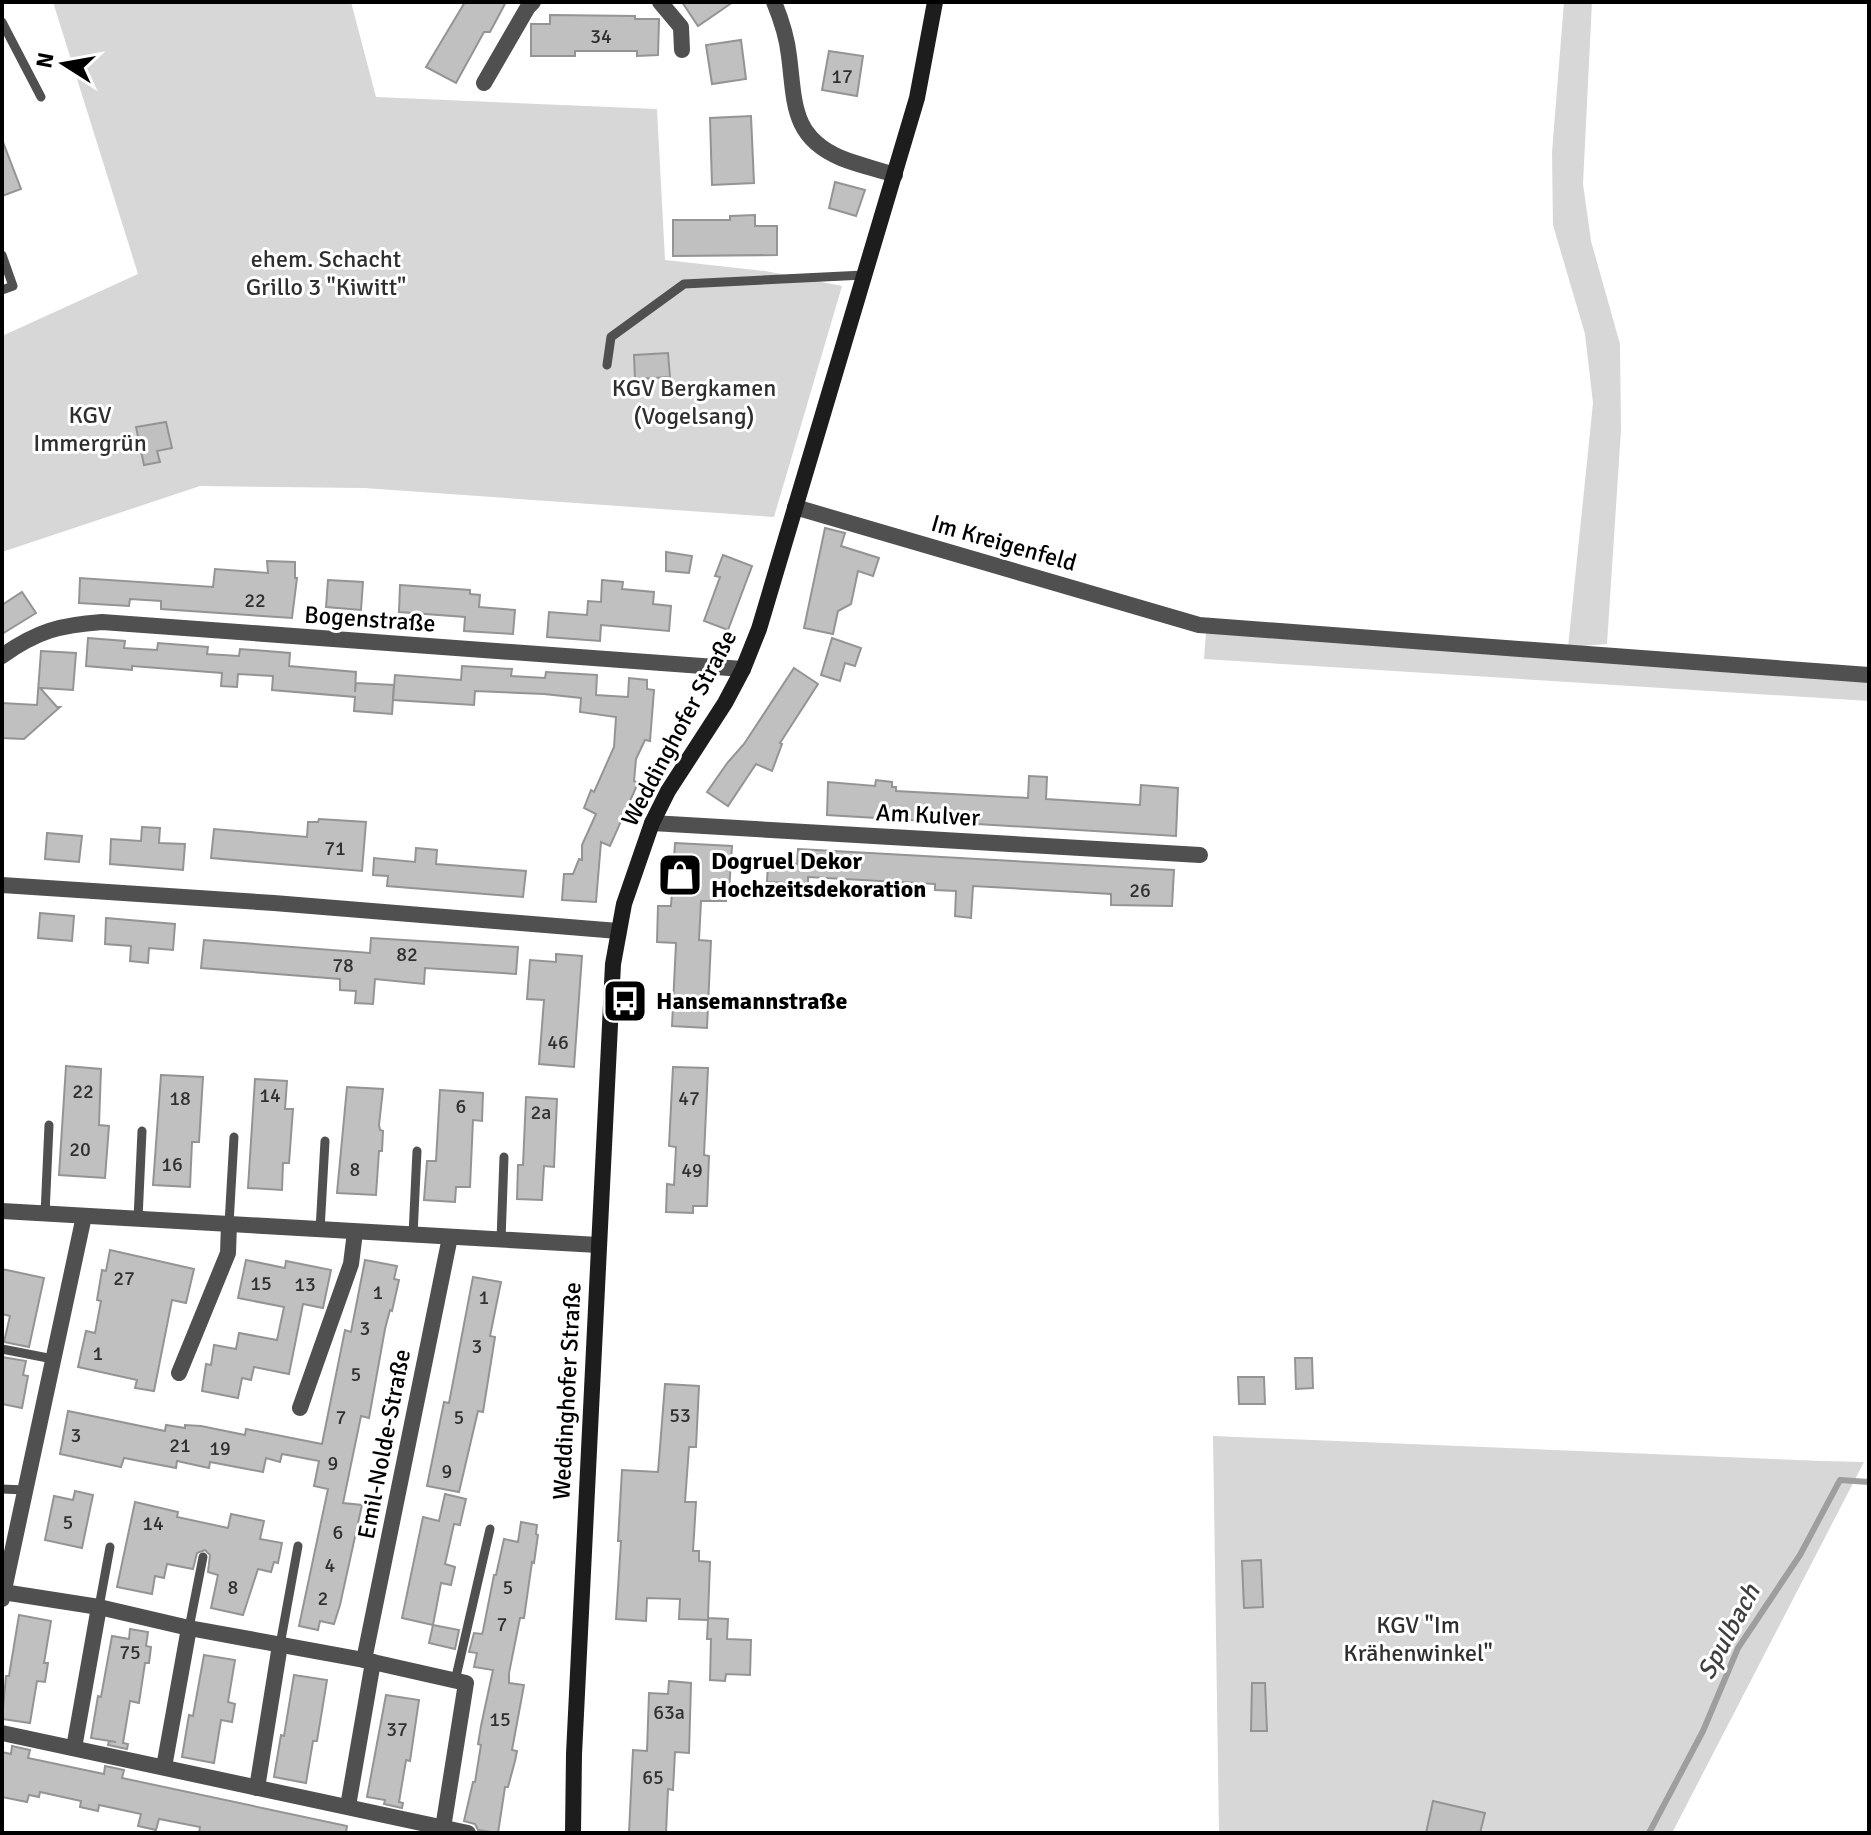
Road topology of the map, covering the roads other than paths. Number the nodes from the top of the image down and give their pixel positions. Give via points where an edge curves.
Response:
1 (533, 2) edge
2 (660, 2) edge
3 (774, 2) edge
4 (935, 2) edge
5 (2, 22) edge
6 (682, 50) dead end
7 (484, 83) dead end
8 (41, 97) dead end
9 (895, 175) junction
10 (2, 255) edge
11 (864, 275) junction
12 (2, 290) edge
13 (607, 365) dead end
14 (795, 507) junction
15 (2, 656) edge
16 (743, 669) junction
17 (1869, 675) edge
18 (652, 823) junction
19 (1200, 855) dead end
20 (2, 885) edge
21 (618, 931) junction
22 (49, 1125) dead end
23 (142, 1131) dead end
24 (234, 1137) dead end
25 (325, 1141) dead end
26 (417, 1151) dead end
27 (504, 1157) dead end
28 (2, 1211) edge
29 (45, 1214) junction
30 (84, 1216) junction
31 (138, 1219) junction
32 (229, 1224) junction
33 (320, 1230) junction
34 (355, 1232) junction
35 (413, 1235) junction
36 (450, 1237) junction
37 (501, 1240) junction
38 (598, 1245) junction
39 (2, 1349) edge
40 (53, 1359) junction
41 (179, 1373) dead end
42 (300, 1408) dead end
43 (2, 1489) edge
44 (25, 1490) junction
45 (490, 1529) dead end
46 (298, 1546) dead end
47 (110, 1547) dead end
48 (203, 1557) dead end
49 (3, 1595) edge
50 (99, 1607) junction
51 (189, 1628) junction
52 (280, 1645) junction
53 (369, 1661) junction
54 (455, 1681) junction
55 (2, 1733) edge
56 (74, 1748) junction
57 (164, 1767) junction
58 (257, 1788) junction
59 (348, 1806) junction
60 (443, 1828) junction
61 (468, 1833) edge
62 (573, 1833) edge

1 - 7 street
2 - 6 street via 681,27
3 - 9 street via 804,131 841,158
4 - 9 street, Weddinghofer Straße via 917,98
5 - 8 lane
9 - 11 street, Weddinghofer Straße
10 - 12 lane via 13,286
11 - 13 lane via 684,284 611,337
11 - 14 street, Weddinghofer Straße
14 - 16 street, Weddinghofer Straße
14 - 17 street, Im Kreigenfeld via 1199,625
15 - 16 street, Bogenstraße via 27,638 61,625 102,622
16 - 18 street, Weddinghofer Straße
18 - 19 street, Am Kulver
18 - 21 street, Weddinghofer Straße
20 - 21 street
21 - 38 street, Weddinghofer Straße via 609,999
22 - 29 lane
23 - 31 lane
24 - 32 lane
25 - 33 lane
26 - 35 lane
27 - 37 lane
28 - 29 street
29 - 30 street
30 - 31 street
30 - 40 street
31 - 32 street
32 - 33 street
32 - 41 street via 228,1253
33 - 34 street
34 - 35 street
34 - 42 street via 351,1264
35 - 36 street
36 - 37 street
36 - 53 street, Emil-Nolde-Straße
37 - 38 street
38 - 62 street, Weddinghofer Straße
39 - 40 lane
40 - 44 street
43 - 44 lane
44 - 49 street
45 - 54 lane
46 - 52 lane
47 - 50 lane
48 - 51 lane
49 - 50 street
50 - 51 street
50 - 56 street
51 - 52 street
51 - 57 street
52 - 53 street
52 - 58 street
53 - 54 street
53 - 59 street, Emil-Nolde-Straße
54 - 60 street via 466,1683
55 - 56 street
56 - 57 street
57 - 58 street
58 - 59 street
59 - 60 street
60 - 61 street

